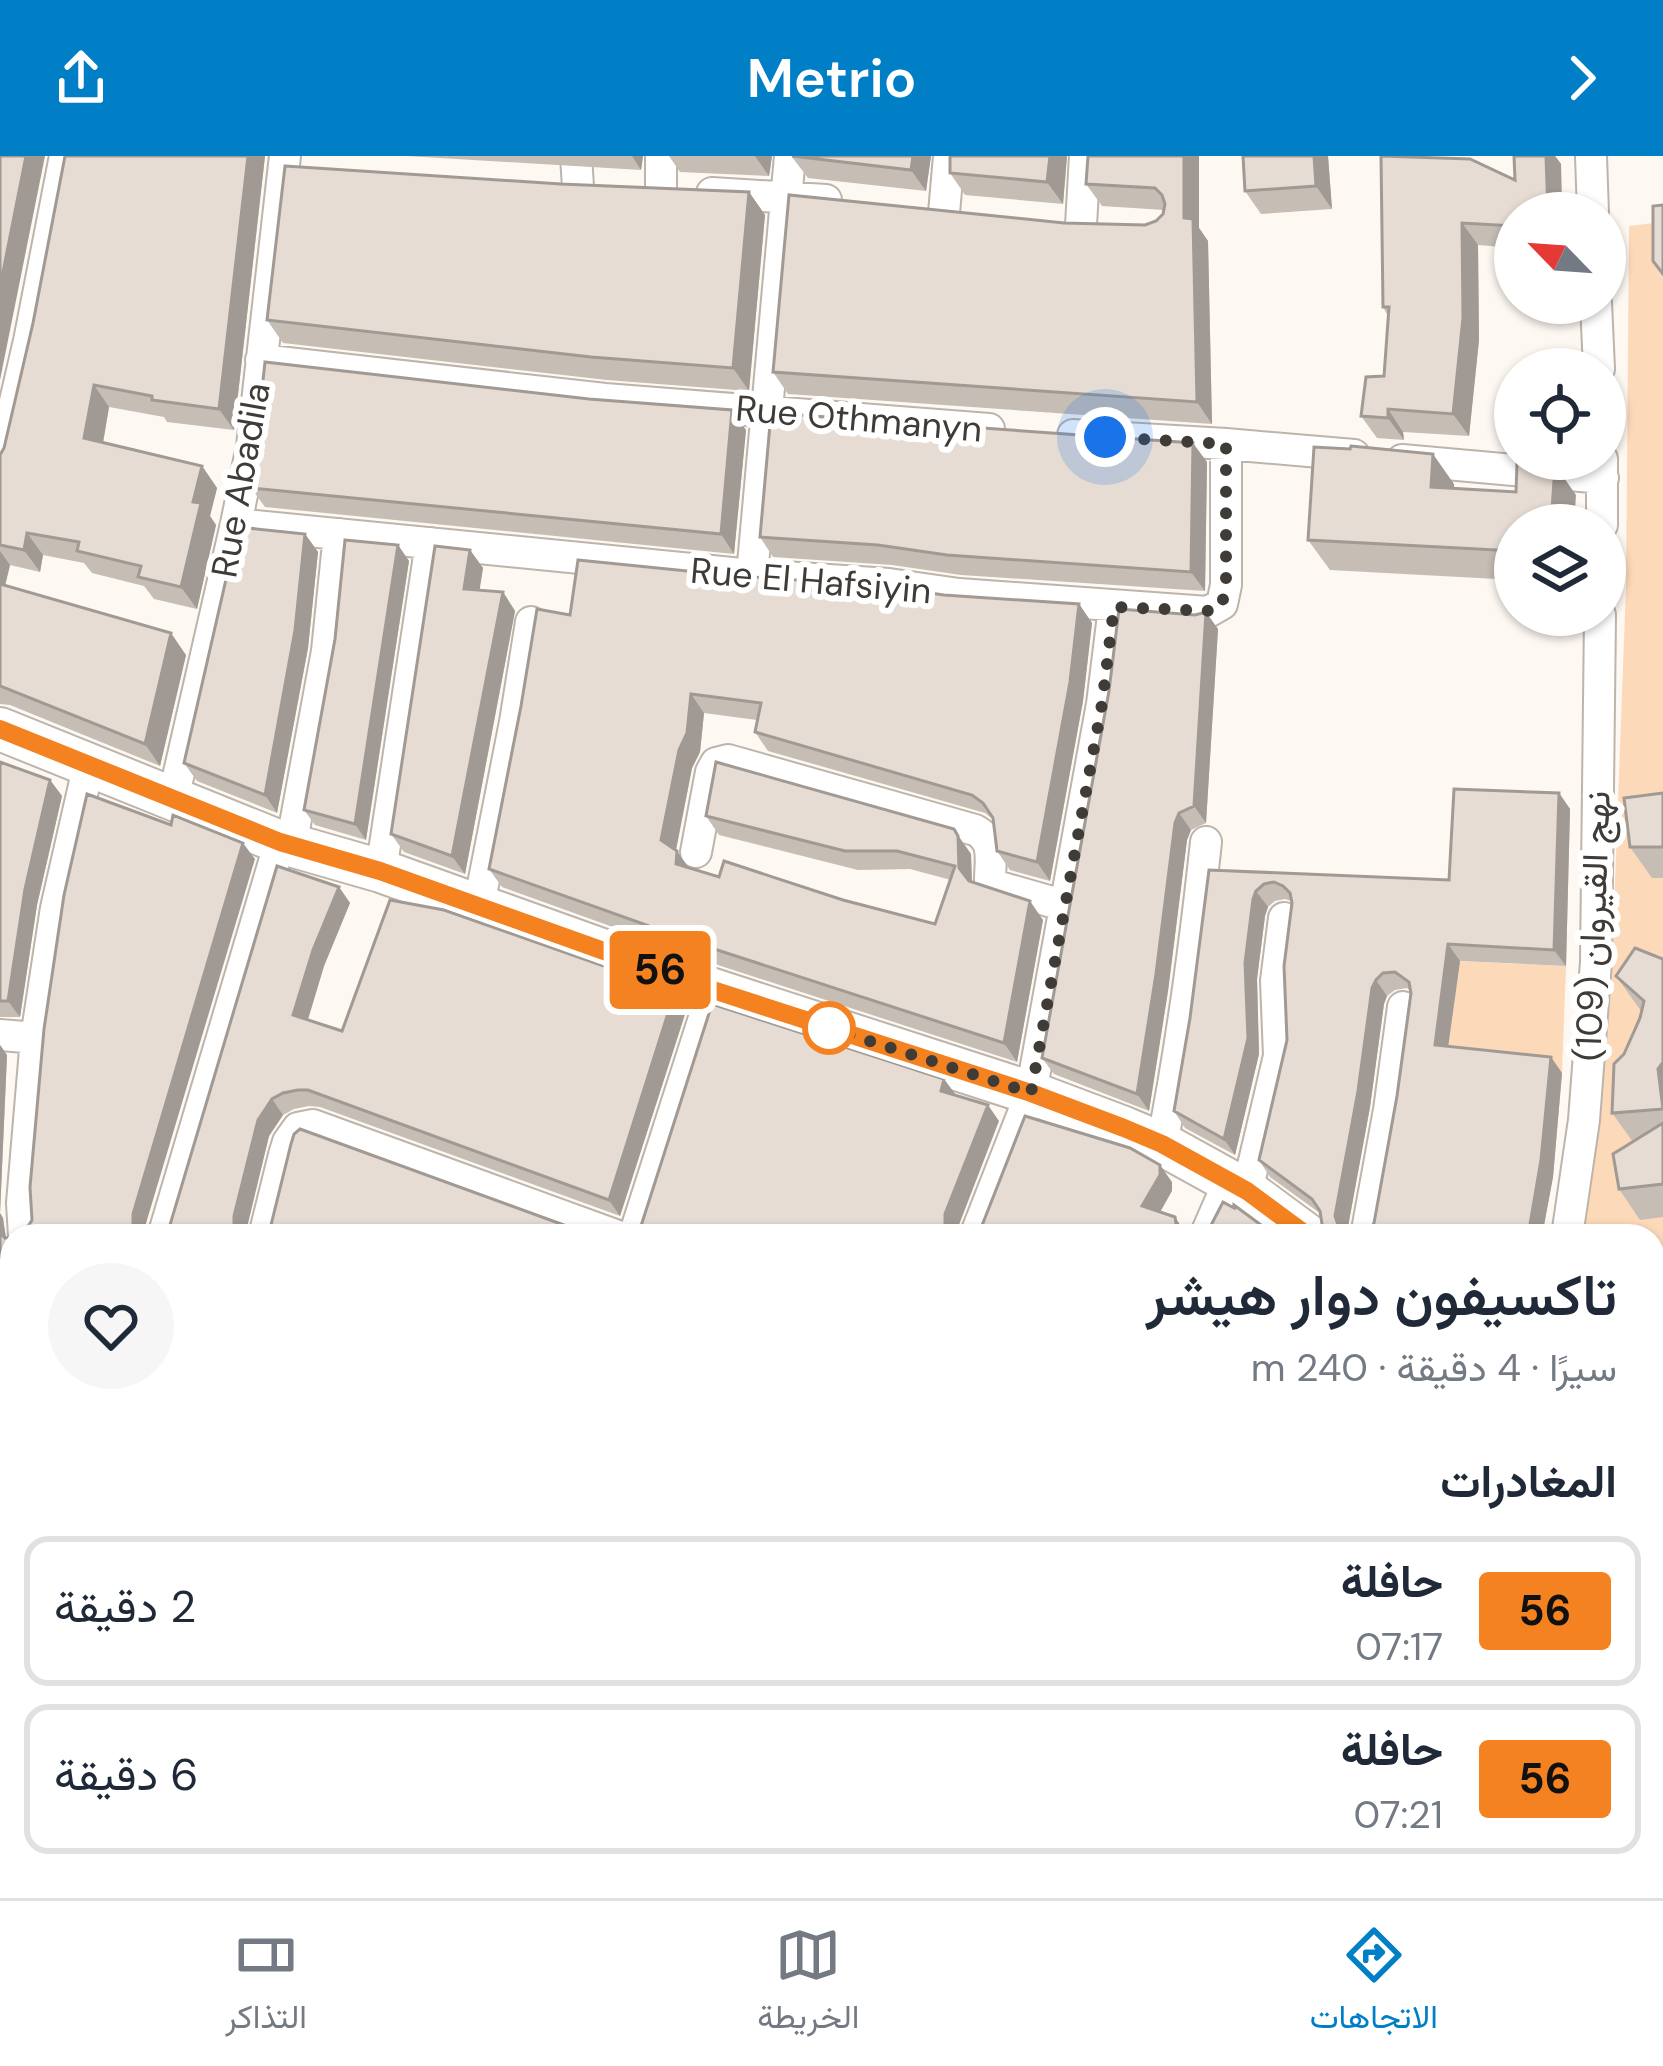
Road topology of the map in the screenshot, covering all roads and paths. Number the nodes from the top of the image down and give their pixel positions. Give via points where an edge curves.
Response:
1 (65, 156) edge
2 (662, 156) edge
3 (790, 156) edge
4 (950, 156) edge
5 (1085, 156) edge
6 (1591, 156) edge
7 (292, 164) edge
8 (1592, 192) edge
9 (788, 196) junction
10 (855, 203) edge
11 (944, 213) edge
12 (1080, 224) edge
13 (261, 361) junction
14 (767, 410) junction
15 (1015, 431) edge
16 (1051, 434) edge
17 (1226, 444) junction
18 (1494, 461) edge
19 (0, 466) edge
20 (236, 524) junction
21 (339, 534) junction
22 (431, 543) junction
23 (752, 575) junction
24 (1114, 607) junction
25 (531, 622) edge
26 (1600, 636) edge
27 (0, 729) edge
28 (89, 764) junction
29 (173, 799) junction
30 (1206, 842) dead end
31 (285, 844) junction
32 (695, 852) dead end
33 (380, 871) junction
34 (479, 905) junction
35 (1066, 905) junction
36 (1284, 919) edge
37 (713, 990) junction
38 (1403, 1007) dead end
39 (0, 1035) edge
40 (35, 1038) junction
41 (1031, 1093) junction
42 (1162, 1144) junction
43 (1238, 1186) junction
44 (23, 1224) edge
45 (167, 1224) edge
46 (267, 1224) edge
47 (585, 1224) edge
48 (638, 1224) edge
49 (980, 1224) edge
50 (1213, 1224) edge
51 (1291, 1224) edge
52 (1368, 1224) edge
53 (1569, 1224) edge

1 - 19 street
2 - 9 street via 650,191
3 - 9 street
4 - 11 street
5 - 12 street
6 - 8 street
7 - 13 street, Rue Abadila
9 - 10 street
9 - 14 street
13 - 14 street, Rue Othmanyn
13 - 20 street, Rue Abadila
14 - 15 street, Rue Othmanyn
14 - 23 street
16 - 17 street
17 - 18 street
17 - 24 street, Rue El Hafsiyin via 1220,608
20 - 21 street, Rue El Hafsiyin
20 - 29 street, Rue Abadila
21 - 22 street, Rue El Hafsiyin
21 - 31 street via 327,651
22 - 23 street, Rue El Hafsiyin
22 - 33 street
23 - 24 street, Rue El Hafsiyin
24 - 35 street
25 - 34 street
26 - 53 street, نهج القيروان (109) via 1596,962
27 - 28 street
28 - 29 street
28 - 40 street
29 - 31 street
30 - 42 street
31 - 33 street
31 - 45 street
32 - 35 street via 712,767 728,760 975,830 990,844 996,886
33 - 34 street
34 - 37 street
35 - 41 street
36 - 43 street via 1279,1056
37 - 41 street
37 - 48 street
38 - 52 street
39 - 40 street
40 - 44 street
41 - 42 street
41 - 49 street
42 - 43 street
43 - 50 street
43 - 51 street
46 - 47 street via 288,1142 305,1125

